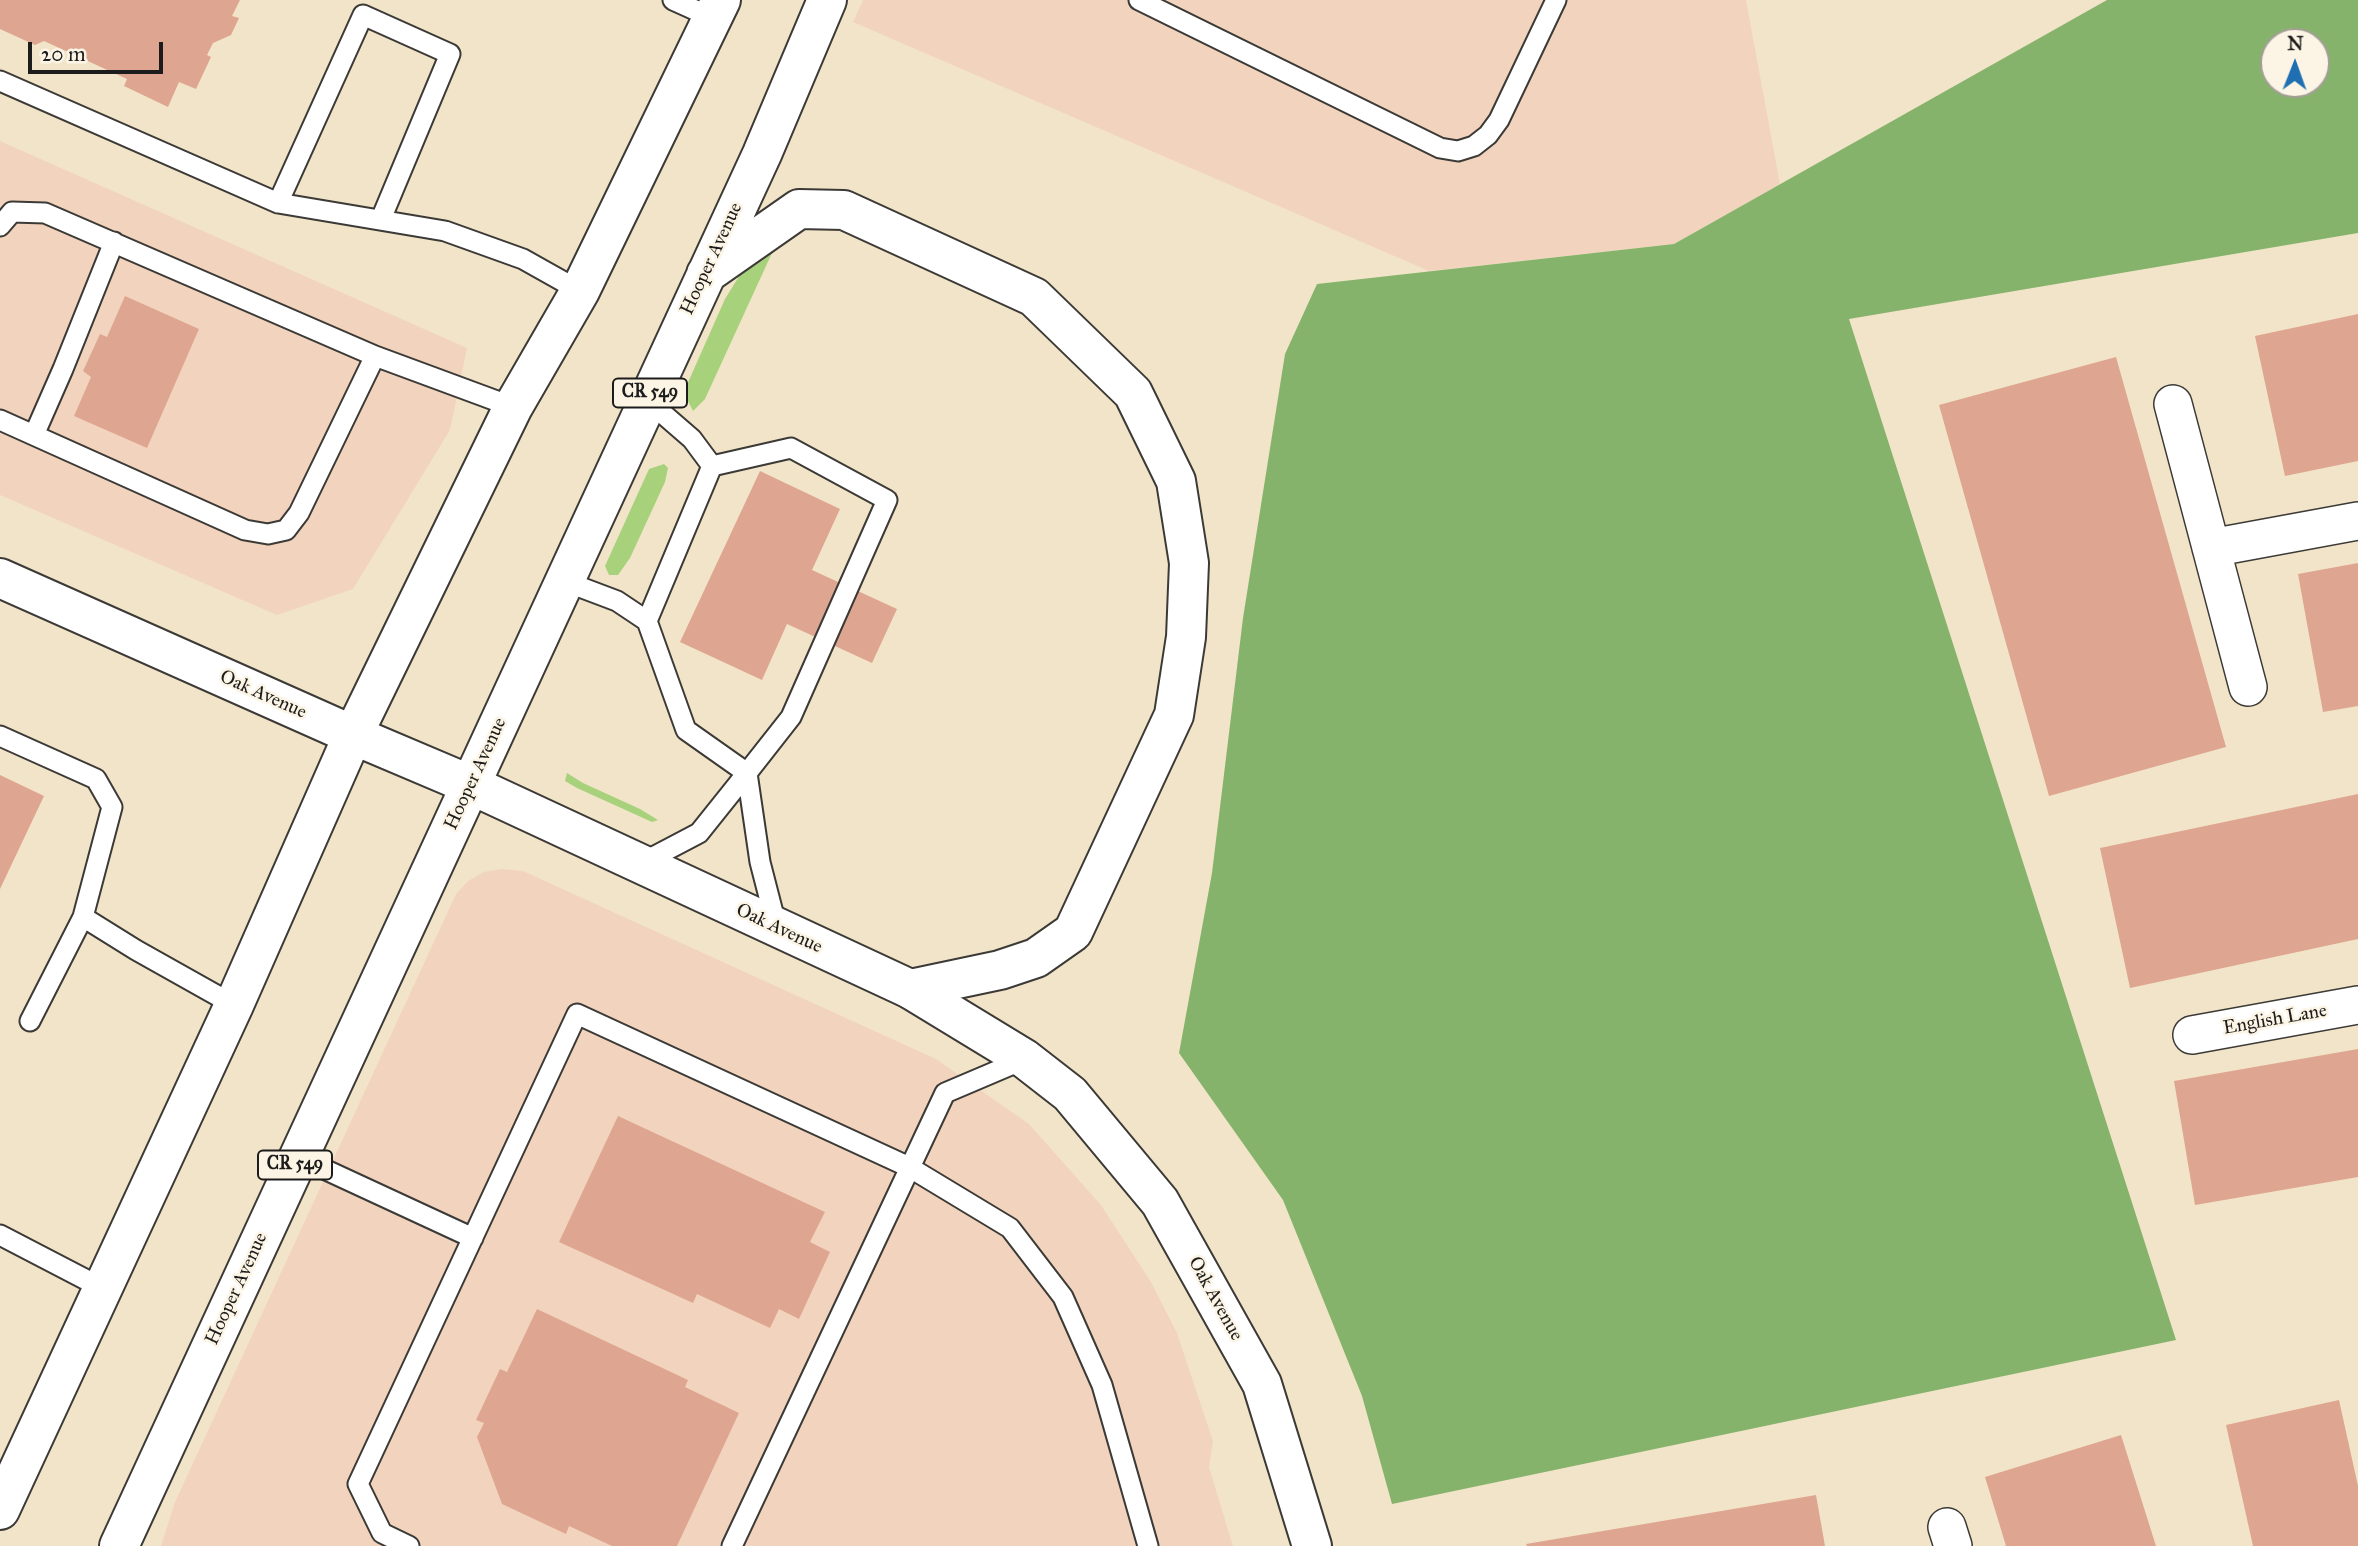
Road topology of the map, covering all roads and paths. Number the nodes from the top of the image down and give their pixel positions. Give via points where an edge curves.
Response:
1 (673, 0) edge
2 (827, 0) edge
3 (1139, 0) edge
4 (1556, 0) edge
5 (717, 9) edge
6 (0, 81) edge
7 (278, 203) junction
8 (381, 219) junction
9 (0, 226) edge
10 (114, 242) junction
11 (704, 275) junction
12 (580, 291) junction
13 (375, 356) junction
14 (647, 400) junction
15 (2173, 404) dead end
16 (513, 407) junction
17 (0, 420) edge
18 (34, 435) junction
19 (712, 466) junction
20 (2358, 521) edge
21 (2211, 548) junction
22 (0, 578) edge
23 (564, 581) junction
24 (647, 621) junction
25 (2248, 687) dead end
26 (353, 735) junction
27 (0, 736) edge
28 (747, 773) junction
29 (471, 785) junction
30 (639, 865) junction
31 (83, 916) junction
32 (776, 928) junction
33 (910, 989) junction
34 (234, 1005) junction
35 (2358, 1005) edge
36 (30, 1021) dead end
37 (2192, 1035) dead end
38 (1025, 1059) junction
39 (299, 1157) junction
40 (909, 1167) junction
41 (0, 1235) edge
42 (473, 1238) junction
43 (102, 1288) junction
44 (34, 1436) junction
45 (158, 1461) junction
46 (0, 1468) edge
47 (0, 1510) edge
48 (119, 1546) edge
49 (144, 1546) edge
50 (409, 1546) edge
51 (732, 1546) edge
52 (1148, 1546) edge
53 (1312, 1546) edge

1 - 5 lane
2 - 11 main road, Hooper Avenue / CR 549 via 762,155
3 - 4 lane via 1440,148 1458,151 1474,146 1499,120
5 - 12 main road
6 - 7 lane
7 - 8 lane
7 - 8 lane via 363,15 450,54
8 - 12 lane via 444,232 510,254
9 - 10 lane via 12,212 45,212
10 - 13 lane
10 - 18 lane
11 - 14 main road, Hooper Avenue / CR 549
11 - 33 main road via 799,209 845,210 1034,297 1133,393 1176,481 1189,564 1186,637 1174,715 1073,932 1036,958
12 - 16 main road
13 - 16 lane
13 - 18 lane via 299,513 286,530 268,534 245,530
14 - 19 lane via 692,439
14 - 23 main road, Hooper Avenue / CR 549
15 - 21 street
16 - 26 main road
17 - 18 lane
19 - 24 lane
19 - 28 lane via 791,449 887,500 791,717
20 - 21 street
21 - 25 street
22 - 26 main road, Oak Avenue
23 - 24 lane via 617,601
23 - 29 main road, Hooper Avenue / CR 549
24 - 28 lane via 686,730
26 - 29 main road, Oak Avenue
26 - 34 main road
27 - 31 lane via 96,779 112,807
28 - 30 lane via 699,833
28 - 32 lane via 760,862
29 - 30 main road, Oak Avenue
29 - 39 main road, Hooper Avenue / CR 549
30 - 32 main road, Oak Avenue
31 - 34 lane
31 - 36 lane
32 - 33 main road, Oak Avenue
33 - 38 main road, Oak Avenue
34 - 43 main road
35 - 37 street, English Lane
38 - 40 lane via 945,1093
38 - 53 main road, Oak Avenue via 1070,1094 1160,1202 1262,1384
39 - 42 lane
39 - 45 main road, Hooper Avenue / CR 549
40 - 42 lane via 577,1014
40 - 51 lane
40 - 52 lane via 1010,1228 1063,1297 1102,1385
41 - 43 lane
42 - 50 lane via 358,1483 382,1534
43 - 44 main road
44 - 46 main road
44 - 47 main road
45 - 48 main road, Hooper Avenue / CR 549
45 - 49 main road

